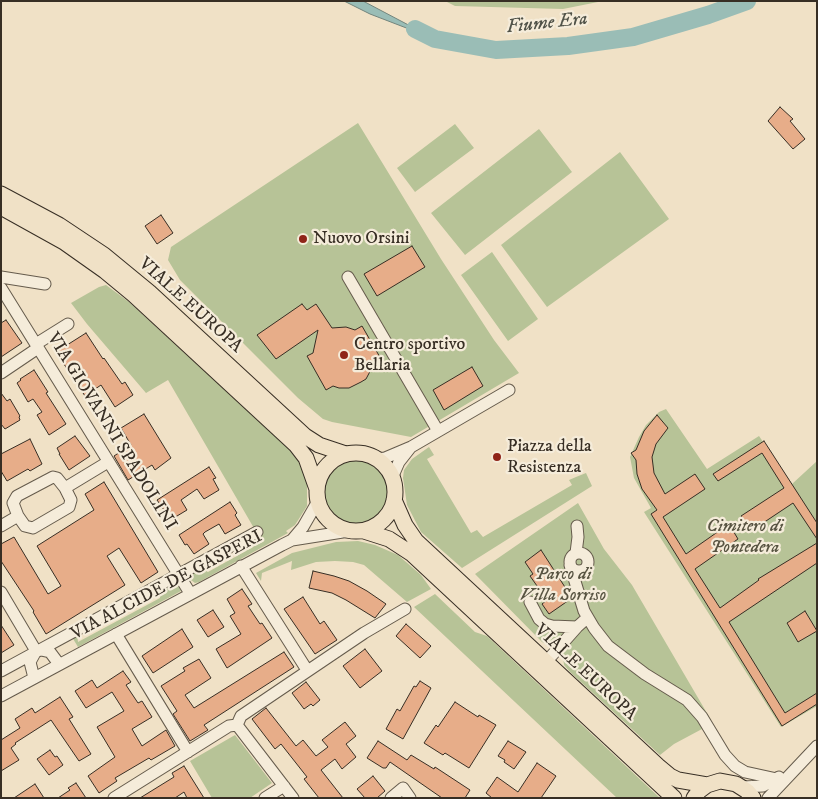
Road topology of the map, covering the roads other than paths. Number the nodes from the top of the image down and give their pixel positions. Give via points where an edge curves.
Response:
1 (1, 194) edge
2 (1, 207) edge
3 (1, 277) edge
4 (348, 277) dead end
5 (45, 284) dead end
6 (1, 288) edge
7 (68, 324) dead end
8 (37, 346) junction
9 (1, 373) edge
10 (509, 390) dead end
11 (438, 431) junction
12 (411, 447) junction
13 (346, 454) junction
14 (375, 459) junction
15 (108, 462) junction
16 (392, 478) junction
17 (65, 488) junction
18 (317, 495) junction
19 (394, 500) junction
20 (18, 516) junction
21 (1, 526) edge
22 (577, 526) dead end
23 (356, 531) junction
24 (256, 532) dead end
25 (292, 540) junction
26 (576, 553) junction
27 (241, 566) junction
28 (573, 571) junction
29 (178, 575) junction
30 (1, 592) edge
31 (190, 593) junction
32 (530, 602) dead end
33 (405, 609) dead end
34 (587, 618) junction
35 (577, 627) junction
36 (116, 634) junction
37 (36, 651) junction
38 (546, 662) junction
39 (59, 664) junction
40 (307, 670) junction
41 (1, 671) edge
42 (34, 678) junction
43 (1, 696) edge
44 (237, 725) junction
45 (817, 746) edge
46 (188, 752) junction
47 (798, 766) junction
48 (777, 779) junction
49 (707, 785) junction
50 (284, 786) junction
51 (742, 787) junction
52 (407, 793) edge
53 (114, 798) edge
54 (265, 798) edge
55 (293, 798) edge
56 (392, 798) edge
57 (674, 798) edge
58 (694, 798) edge
59 (753, 798) edge
60 (768, 798) edge

1 - 13 main road, VIALE EUROPA via 59,225 104,256 149,292 305,436 319,445
2 - 18 main road, VIALE EUROPA via 64,242 134,295 296,445 306,458
3 - 5 street
4 - 11 street
6 - 8 street, VIA GIOVANNI SPADOLINI
7 - 8 street
8 - 9 street
8 - 15 street, VIA GIOVANNI SPADOLINI
10 - 11 street
11 - 12 street
12 - 14 street
12 - 16 street
13 - 14 main road, VIALE EUROPA via 364,454
13 - 18 main road via 326,467 319,480
14 - 16 main road via 386,467
15 - 17 street
15 - 29 street, VIA GIOVANNI SPADOLINI
16 - 19 main road, VIALE EUROPA
17 - 20 street via 53,476 25,492 14,501
17 - 20 street via 70,504 40,524 30,528
18 - 23 main road, VIALE EUROPA via 322,512 329,520 338,527
18 - 25 street, VIA ALCIDE DE GASPERI via 303,527
19 - 23 main road via 384,520 371,528
19 - 38 main road, VIALE EUROPA via 412,536
20 - 21 street
22 - 26 street
23 - 25 street, VIA ALCIDE DE GASPERI
23 - 57 main road, VIALE EUROPA via 389,539 412,554
24 - 29 street, VIA ALCIDE DE GASPERI
25 - 27 street, VIA ALCIDE DE GASPERI
26 - 28 street via 571,557
26 - 28 street via 583,554 588,562 584,569
27 - 31 street, VIA ALCIDE DE GASPERI
27 - 40 street
28 - 34 street via 580,604
29 - 31 street, VIA GIOVANNI SPADOLINI
29 - 37 street, VIA ALCIDE DE GASPERI
30 - 37 street
31 - 36 street, VIA ALCIDE DE GASPERI
32 - 35 street via 545,624
33 - 40 street
34 - 35 street
34 - 48 street via 612,650 692,705 727,759 735,766 745,772
35 - 38 street
36 - 39 street, VIA ALCIDE DE GASPERI
36 - 46 street
37 - 39 street, VIA ALCIDE DE GASPERI via 52,653
37 - 41 street, VIA ALCIDE DE GASPERI
37 - 42 street via 30,662
38 - 49 main road, VIALE EUROPA via 670,776 687,783
39 - 42 street, VIA ALCIDE DE GASPERI
40 - 44 street via 241,716
42 - 43 street, VIA ALCIDE DE GASPERI
44 - 46 street via 229,726
44 - 50 street
45 - 47 street
46 - 53 street
47 - 48 street
47 - 60 street
48 - 51 street via 763,786
49 - 51 main road, VIALE EUROPA via 727,781
49 - 58 main road
50 - 54 street
50 - 55 street
51 - 59 main road
52 - 56 street

